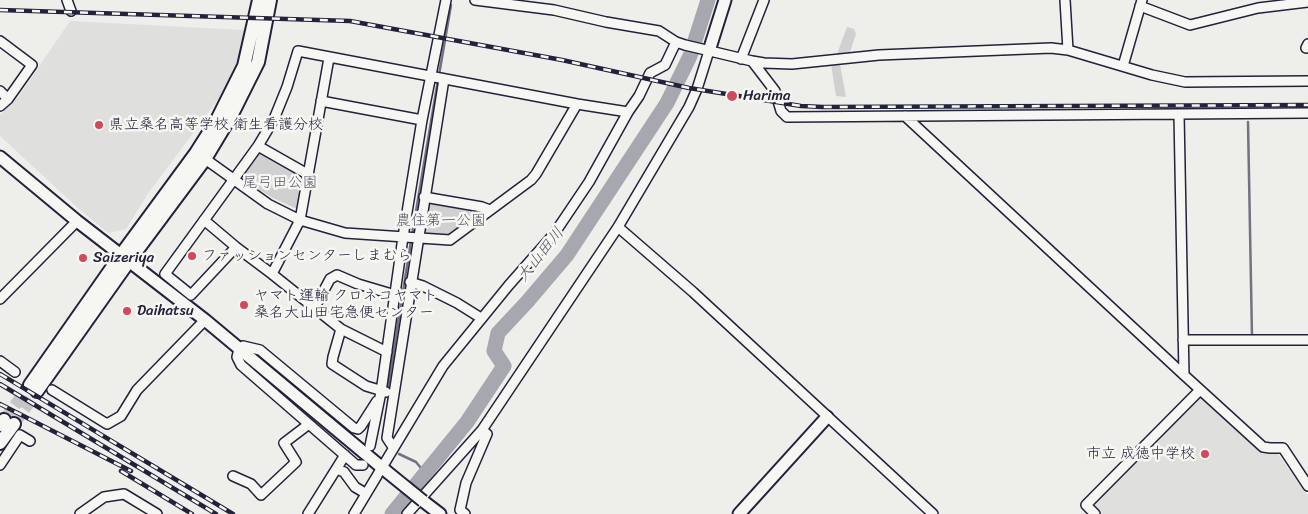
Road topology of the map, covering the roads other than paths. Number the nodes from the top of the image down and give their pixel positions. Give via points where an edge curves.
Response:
1 (67, 0) edge
2 (259, 0) edge
3 (270, 0) edge
4 (446, 0) edge
5 (475, 0) edge
6 (725, 0) edge
7 (764, 0) edge
8 (1065, 0) edge
9 (1308, 2) edge
10 (1141, 3) edge
11 (1257, 4) edge
12 (71, 12) dead end
13 (0, 41) edge
14 (680, 43) junction
15 (707, 50) junction
16 (1068, 50) junction
17 (329, 58) junction
18 (742, 59) junction
19 (752, 61) junction
20 (1123, 66) junction
21 (438, 78) junction
22 (1308, 81) edge
23 (0, 91) edge
24 (8, 99) junction
25 (321, 101) junction
26 (576, 104) junction
27 (0, 106) edge
28 (628, 112) junction
29 (1308, 113) edge
30 (1179, 114) junction
31 (905, 116) junction
32 (422, 120) junction
33 (258, 146) junction
34 (201, 156) junction
35 (0, 157) edge
36 (309, 174) junction
37 (232, 180) junction
38 (424, 198) junction
39 (490, 210) junction
40 (204, 220) junction
41 (300, 220) junction
42 (77, 221) junction
43 (618, 227) junction
44 (411, 238) junction
45 (236, 247) junction
46 (125, 258) junction
47 (272, 274) junction
48 (410, 282) junction
49 (395, 294) junction
50 (0, 299) edge
51 (314, 309) junction
52 (481, 318) junction
53 (204, 320) junction
54 (341, 329) junction
55 (1183, 340) junction
56 (1308, 340) edge
57 (239, 348) junction
58 (387, 352) junction
59 (1, 365) edge
60 (15, 372) dead end
61 (1184, 375) junction
62 (33, 388) tunnel mouth
63 (52, 390) dead end
64 (1200, 390) junction
65 (394, 393) junction
66 (381, 395) junction
67 (827, 417) junction
68 (6, 423) tunnel mouth
69 (309, 424) junction
70 (482, 430) junction
71 (30, 441) dead end
72 (0, 443) edge
73 (370, 446) dead end
74 (393, 447) junction
75 (345, 455) junction
76 (0, 465) edge
77 (363, 465) dead end
78 (337, 469) junction
79 (384, 470) junction
80 (232, 476) dead end
81 (1308, 486) edge
82 (366, 493) junction
83 (145, 511) edge
84 (80, 514) edge
85 (157, 514) edge
86 (308, 514) edge
87 (354, 514) edge
88 (407, 514) edge
89 (440, 514) edge
90 (465, 514) edge
91 (739, 514) edge
92 (933, 514) edge
93 (1095, 514) edge

1 - 12 street
2 - 34 main road via 244,66
3 - 34 main road via 258,62 232,114
4 - 21 street
5 - 14 street via 554,10 659,31
6 - 15 street
7 - 18 street
8 - 16 street
9 - 11 street
10 - 11 street via 1190,25
10 - 20 street
13 - 24 street via 32,65
14 - 15 street
14 - 28 street via 665,65 650,73
15 - 18 street
15 - 43 street via 690,106
16 - 19 street via 879,55 792,64
16 - 20 street
17 - 21 street
17 - 25 street
17 - 33 street via 298,51 274,119
18 - 19 street
19 - 31 street via 775,91 781,111 787,117
20 - 22 street via 1185,82
21 - 26 street
21 - 32 street
21 - 38 street
23 - 24 street
24 - 27 street
25 - 32 street
25 - 36 street
26 - 28 street
26 - 39 street via 536,174
28 - 52 street via 589,182 554,234
29 - 30 street
30 - 31 street
30 - 55 street
31 - 61 street
32 - 44 street
33 - 36 street
33 - 37 street
34 - 37 street
34 - 46 main road
35 - 42 street
36 - 41 street
37 - 40 street
37 - 41 street
38 - 39 street
38 - 44 street
39 - 44 street via 450,240
40 - 45 street
40 - 45 street via 165,274 191,295
41 - 44 street via 344,233
41 - 47 street
42 - 46 street
42 - 50 street
43 - 67 street via 694,292
43 - 70 street
44 - 48 street
44 - 49 street
45 - 47 street
46 - 53 street
46 - 62 main road
47 - 51 street
48 - 52 street via 432,290
48 - 65 street
49 - 51 street via 337,275 330,279
49 - 58 street
51 - 54 street
52 - 74 street via 443,366
53 - 57 street
53 - 63 street via 137,390 121,416 107,424
54 - 58 street
54 - 66 street via 332,364
55 - 56 street
55 - 61 street
57 - 66 street via 260,350 354,428 361,426
57 - 69 street via 237,357 241,365
57 - 79 street
58 - 66 street
59 - 60 street
61 - 64 street
64 - 81 street via 1263,447 1282,448
64 - 93 street via 1086,506
65 - 66 street
65 - 74 street via 387,438
66 - 73 street
67 - 91 street
67 - 92 street
68 - 72 main road
69 - 75 street
69 - 80 street via 284,443 296,462 261,495 251,484
70 - 88 street
70 - 90 street via 487,434 466,483 460,510
71 - 76 street via 20,435
74 - 79 street
75 - 77 street via 356,465
75 - 78 street
78 - 82 street
78 - 86 street
79 - 82 street
79 - 89 street, bridge
82 - 87 street
83 - 84 street via 124,494 118,494 104,498
83 - 85 street

